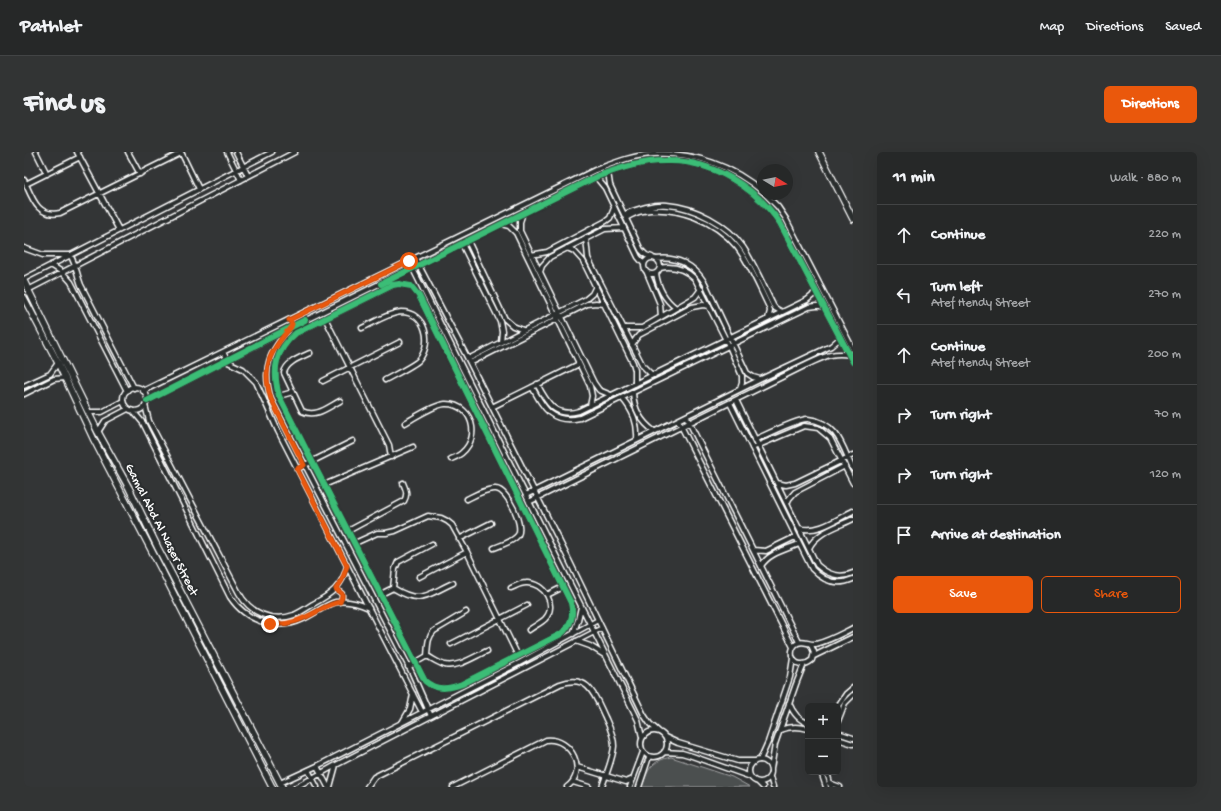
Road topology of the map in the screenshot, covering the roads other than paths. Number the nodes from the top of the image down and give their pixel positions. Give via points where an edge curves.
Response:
1 (36, 152) edge
2 (78, 152) edge
3 (128, 152) edge
4 (227, 152) edge
5 (236, 152) edge
6 (272, 152) edge
7 (295, 152) edge
8 (819, 152) edge
9 (181, 153) edge
10 (80, 157) junction
11 (243, 167) junction
12 (236, 170) junction
13 (608, 172) junction
14 (47, 174) junction
15 (140, 174) junction
16 (248, 176) junction
17 (596, 177) junction
18 (241, 180) junction
19 (25, 182) edge
20 (757, 187) edge
21 (199, 189) junction
22 (100, 194) junction
23 (771, 200) edge
24 (614, 208) junction
25 (523, 213) junction
26 (625, 216) junction
27 (853, 219) edge
28 (500, 224) junction
29 (624, 228) junction
30 (119, 230) junction
31 (586, 238) junction
32 (468, 241) junction
33 (462, 244) junction
34 (24, 248) edge
35 (568, 248) junction
36 (70, 255) junction
37 (531, 255) junction
38 (415, 258) junction
39 (654, 258) junction
40 (409, 261) junction
41 (643, 264) junction
42 (52, 265) junction
43 (75, 265) junction
44 (419, 265) junction
45 (413, 268) junction
46 (660, 268) junction
47 (62, 272) junction
48 (540, 272) junction
49 (647, 273) junction
50 (656, 273) junction
51 (77, 276) junction
52 (24, 280) edge
53 (69, 280) junction
54 (596, 286) junction
55 (701, 289) junction
56 (28, 290) junction
57 (816, 290) junction
58 (24, 298) edge
59 (604, 304) junction
60 (709, 306) junction
61 (824, 306) junction
62 (676, 308) junction
63 (24, 309) edge
64 (31, 312) junction
65 (782, 312) junction
66 (558, 316) junction
67 (661, 316) junction
68 (325, 318) junction
69 (768, 319) junction
70 (289, 320) junction
71 (431, 320) junction
72 (423, 323) junction
73 (291, 327) junction
74 (362, 328) dead end
75 (623, 328) junction
76 (524, 330) junction
77 (731, 338) junction
78 (840, 338) junction
79 (726, 340) junction
80 (400, 342) dead end
81 (502, 342) junction
82 (734, 344) junction
83 (632, 345) junction
84 (729, 346) junction
85 (853, 349) edge
86 (223, 352) junction
87 (310, 352) dead end
88 (850, 355) junction
89 (226, 360) junction
90 (469, 361) junction
91 (853, 362) edge
92 (58, 363) junction
93 (579, 364) junction
94 (350, 368) junction
95 (50, 374) junction
96 (654, 374) junction
97 (65, 378) junction
98 (761, 379) junction
99 (52, 380) junction
100 (385, 380) dead end
101 (323, 381) dead end
102 (538, 384) junction
103 (635, 384) junction
104 (24, 386) edge
105 (532, 387) junction
106 (134, 388) junction
107 (739, 390) junction
108 (127, 391) junction
109 (143, 391) junction
110 (292, 392) junction
111 (633, 393) junction
112 (24, 394) edge
113 (612, 395) junction
114 (279, 396) junction
115 (622, 398) junction
116 (736, 400) junction
117 (123, 401) junction
118 (340, 401) dead end
119 (146, 403) junction
120 (730, 403) junction
121 (590, 406) junction
122 (492, 407) junction
123 (128, 410) junction
124 (133, 411) junction
125 (88, 412) junction
126 (686, 416) junction
127 (479, 417) junction
128 (678, 420) junction
129 (471, 421) junction
130 (690, 422) junction
131 (405, 423) dead end
132 (682, 426) junction
133 (654, 431) junction
134 (98, 432) junction
135 (637, 439) junction
136 (756, 439) junction
137 (353, 441) dead end
138 (749, 442) junction
139 (758, 445) junction
140 (413, 447) dead end
141 (752, 448) junction
142 (853, 455) edge
143 (391, 457) junction
144 (848, 458) junction
145 (451, 459) dead end
146 (312, 461) junction
147 (842, 461) junction
148 (852, 463) edge
149 (304, 465) junction
150 (845, 466) junction
151 (297, 469) junction
152 (853, 469) edge
153 (403, 483) dead end
154 (777, 483) junction
155 (853, 483) edge
156 (324, 485) junction
157 (533, 491) junction
158 (526, 495) junction
159 (537, 498) junction
160 (467, 499) dead end
161 (529, 502) junction
162 (522, 504) junction
163 (787, 504) junction
164 (514, 509) junction
165 (853, 511) edge
166 (853, 519) edge
167 (491, 523) dead end
168 (799, 528) junction
169 (348, 531) junction
170 (795, 538) junction
171 (459, 539) junction
172 (354, 543) junction
173 (432, 544) dead end
174 (799, 544) junction
175 (158, 548) junction
176 (494, 548) dead end
177 (808, 548) junction
178 (753, 550) junction
179 (152, 551) junction
180 (467, 552) junction
181 (166, 562) junction
182 (159, 565) junction
183 (347, 566) junction
184 (761, 566) junction
185 (853, 573) edge
186 (419, 577) dead end
187 (853, 579) edge
188 (453, 583) dead end
189 (563, 587) junction
190 (393, 588) junction
191 (511, 588) dead end
192 (336, 589) junction
193 (381, 594) junction
194 (547, 595) junction
195 (340, 602) junction
196 (528, 605) dead end
197 (581, 606) junction
198 (369, 608) junction
199 (466, 612) dead end
200 (500, 619) junction
201 (598, 620) junction
202 (590, 624) junction
203 (602, 628) junction
204 (853, 628) edge
205 (529, 630) dead end
206 (594, 632) junction
207 (573, 634) junction
208 (853, 637) edge
209 (576, 641) junction
210 (799, 642) junction
211 (451, 644) dead end
212 (811, 645) junction
213 (793, 647) junction
214 (487, 651) dead end
215 (427, 656) junction
216 (518, 656) junction
217 (814, 656) junction
218 (607, 657) junction
219 (793, 658) junction
220 (415, 663) junction
221 (804, 664) junction
222 (408, 666) junction
223 (853, 688) edge
224 (413, 694) junction
225 (853, 695) edge
226 (423, 699) junction
227 (417, 701) junction
228 (789, 703) junction
229 (840, 703) edge
230 (428, 709) junction
231 (422, 712) junction
232 (841, 714) edge
233 (431, 716) junction
234 (402, 722) junction
235 (805, 722) edge
236 (805, 728) edge
237 (780, 730) junction
238 (658, 731) junction
239 (841, 734) edge
240 (642, 737) junction
241 (665, 737) junction
242 (853, 738) edge
243 (841, 740) edge
244 (853, 744) edge
245 (643, 752) junction
246 (664, 752) junction
247 (649, 757) junction
248 (758, 761) junction
249 (336, 765) junction
250 (317, 766) junction
251 (577, 767) junction
252 (771, 769) junction
253 (308, 770) junction
254 (321, 774) junction
255 (822, 775) edge
256 (828, 775) edge
257 (606, 776) junction
258 (751, 777) junction
259 (770, 777) junction
260 (313, 779) junction
261 (633, 779) junction
262 (573, 782) junction
263 (758, 782) junction
264 (281, 785) edge
265 (830, 785) edge
266 (272, 787) edge
267 (296, 787) edge
268 (317, 787) edge
269 (329, 787) edge
270 (367, 787) edge
271 (453, 787) edge
272 (567, 787) edge
273 (589, 787) edge
274 (602, 787) edge
275 (630, 787) edge
276 (638, 787) edge
277 (763, 787) edge
278 (773, 787) edge
279 (826, 787) edge
280 (840, 787) edge

1 - 14 street
2 - 10 street
3 - 15 street
4 - 12 street
5 - 11 street
6 - 11 street
7 - 16 street
8 - 27 main road
9 - 15 street
9 - 21 street
10 - 14 street
10 - 22 street
11 - 12 street
11 - 16 street
12 - 18 street
12 - 21 street
13 - 17 street
13 - 26 street via 610,185
13 - 57 street via 637,164 669,161 701,166 731,179 748,189 773,212
14 - 19 street
15 - 22 street
16 - 18 street
17 - 24 street
17 - 25 street
18 - 43 street
19 - 22 street via 38,207 54,215
20 - 38 street via 734,172 703,159 669,153 636,156 595,170
21 - 30 street
22 - 30 street
23 - 85 street via 786,219
24 - 29 street
24 - 37 street via 606,221 547,252
25 - 28 street
25 - 37 street via 520,231
26 - 39 street via 641,250
26 - 65 street via 642,208 665,204 691,210 718,224 742,246 773,305
26 - 69 street via 642,211 663,210 689,215 715,228 737,248 747,265 769,307
28 - 32 street
28 - 66 street via 510,226 516,233
29 - 31 street via 611,227
29 - 41 street
30 - 36 street
31 - 35 street
31 - 75 street via 588,258
32 - 33 street
32 - 76 street via 505,319 513,326
33 - 44 street
33 - 81 street via 500,321
34 - 36 street via 43,254
35 - 48 street via 550,257
35 - 54 street via 583,261
36 - 42 street
36 - 43 street
37 - 48 street
38 - 40 street
38 - 44 street
39 - 41 street via 646,260
39 - 46 street via 660,264
39 - 77 street via 682,261 698,272
40 - 45 street
40 - 70 street
41 - 49 street
42 - 47 street
42 - 52 street
43 - 47 street
43 - 51 street
44 - 45 street
44 - 90 street
45 - 73 street
45 - 158 street
46 - 50 street
46 - 55 street via 682,269 691,275
47 - 53 street
47 - 56 street
48 - 66 street
49 - 50 street
49 - 67 street via 660,304
50 - 62 street via 662,293
51 - 53 street via 72,276
51 - 106 street
52 - 56 main road, Gamal Abd Al Naser Street
53 - 108 street
54 - 59 street
54 - 66 street via 589,297
55 - 60 street
55 - 62 street via 695,298
56 - 125 main road, Gamal Abd Al Naser Street
57 - 61 street
57 - 65 street via 807,300
58 - 64 main road, Gamal Abd Al Naser Street
59 - 66 street via 587,304
59 - 103 street via 633,364
60 - 79 street
60 - 83 street via 692,307 640,335
61 - 78 street
61 - 82 street via 809,308
62 - 67 street
63 - 64 street
64 - 92 main road, Gamal Abd Al Naser Street
65 - 69 street
66 - 76 street
66 - 90 street
66 - 93 street
66 - 113 street via 594,383 603,392
67 - 75 street via 642,328
68 - 71 street via 398,284 411,286 416,291
68 - 94 street
68 - 114 street via 296,333 281,349 275,374
69 - 77 street
70 - 73 street
70 - 86 street
71 - 72 street
71 - 127 street
72 - 74 street via 413,315 400,312
72 - 100 street via 427,339 419,361
73 - 89 street
73 - 149 street via 271,353 268,382 274,405
75 - 83 street
76 - 81 street
77 - 79 street
77 - 82 street
78 - 88 street
78 - 98 street via 832,346
79 - 84 street
79 - 96 street
80 - 94 street
81 - 90 street
82 - 84 street
82 - 98 street via 747,373
83 - 96 street via 643,366
84 - 107 street via 742,376
84 - 111 street
86 - 89 street
86 - 109 street
87 - 110 street via 290,363 285,369 285,376
88 - 91 street
88 - 116 street via 831,354
89 - 119 street
89 - 151 street via 243,369 256,382
90 - 122 street
92 - 95 street
92 - 97 main road, Gamal Abd Al Naser Street
93 - 102 street
93 - 121 street via 591,391
94 - 101 street
94 - 143 street via 389,445
95 - 99 street via 53,376
95 - 104 street
96 - 103 street
97 - 99 street
97 - 179 main road, Gamal Abd Al Naser Street
98 - 107 street
99 - 112 street
102 - 105 street
102 - 121 street via 546,401 561,412 574,413
103 - 113 street
105 - 115 street via 542,406 563,420 580,418
105 - 122 street
106 - 108 street
106 - 109 street
107 - 126 street
108 - 117 street
109 - 119 street
110 - 114 street
110 - 118 street via 302,411 306,413 317,413
111 - 115 street
111 - 133 street via 640,419
113 - 121 street
114 - 146 street
115 - 135 street via 634,417
116 - 120 street
116 - 136 street
117 - 123 street
117 - 125 street via 102,412
119 - 124 street via 141,410
119 - 192 street via 149,421 239,593 248,605 265,616 285,617 299,612
120 - 130 street
120 - 138 street
122 - 157 street
123 - 124 street
123 - 134 street via 108,419
124 - 195 street via 144,423 230,597 240,610 259,621 281,625 297,621 332,603
125 - 134 main road, Gamal Abd Al Naser Street
126 - 128 street
126 - 130 street
127 - 129 street
127 - 162 street
128 - 132 street
128 - 133 street
129 - 131 street via 457,407 444,404
129 - 145 street via 473,429 469,445 461,454
130 - 132 street
130 - 178 street
132 - 159 street
132 - 213 street
133 - 135 street
134 - 175 main road, Gamal Abd Al Naser Street
135 - 157 street
136 - 138 street
136 - 139 street
136 - 144 street via 807,418 829,427 836,434
137 - 146 street
138 - 141 street
139 - 141 street
139 - 147 street via 804,426 811,426 818,428 830,438
139 - 154 street
140 - 143 street
141 - 170 street
142 - 144 street
143 - 156 street
144 - 147 street
144 - 148 street
146 - 149 street
146 - 156 street
147 - 150 street
147 - 154 street via 795,483
148 - 152 street
149 - 151 street
149 - 222 street
150 - 155 street
150 - 163 street via 795,492
151 - 183 street
153 - 169 street via 407,491 404,501
154 - 163 street
156 - 169 street
157 - 158 street
157 - 159 street
158 - 161 street
159 - 161 street
159 - 201 street
160 - 164 street via 497,489 504,492
161 - 197 street
162 - 164 street
162 - 189 street
163 - 168 street
164 - 176 street via 520,524 518,534 512,540
165 - 168 street via 817,529
166 - 177 street via 821,535
167 - 171 street
168 - 177 street
169 - 172 street
170 - 174 street
170 - 178 street via 766,551
171 - 172 street via 447,521 428,516 395,531 377,533
171 - 180 street
172 - 193 street
173 - 190 street via 398,562
174 - 184 street via 773,554
174 - 187 street via 812,569 823,579 838,583
175 - 179 main road via 156,552
175 - 181 main road, Gamal Abd Al Naser Street
177 - 185 street via 822,570 842,576
178 - 184 street
179 - 182 main road, Gamal Abd Al Naser Street
180 - 186 street
180 - 200 street
181 - 182 main road
181 - 264 main road, Gamal Abd Al Naser Street
182 - 266 main road, Gamal Abd Al Naser Street
183 - 192 street
183 - 198 street
184 - 210 street
188 - 190 street via 420,598 407,596
189 - 194 street
189 - 216 street via 573,610 568,627 552,640
190 - 193 street
191 - 194 street via 532,583 543,589
192 - 195 street via 342,594
193 - 220 street
194 - 205 street via 550,605 547,615
195 - 198 street via 357,603
196 - 200 street
197 - 202 street
197 - 207 street
198 - 224 street
199 - 215 street via 434,630 429,638
200 - 211 street
200 - 216 street
201 - 202 street
201 - 203 street
202 - 206 street
202 - 207 street
203 - 206 street
203 - 238 street via 644,715
204 - 212 street
206 - 209 street
206 - 218 street
207 - 230 street
208 - 217 street
209 - 218 street via 595,648
209 - 233 street
210 - 212 street
210 - 213 street
212 - 217 street
213 - 219 street
214 - 215 street via 456,665 438,662
215 - 220 street
216 - 220 street via 462,684 447,688 428,684
217 - 221 street via 810,662
218 - 240 street via 638,720
219 - 221 street
219 - 248 street via 790,677 768,742
220 - 222 street
221 - 228 street
222 - 226 street
223 - 229 street
224 - 227 street
224 - 234 street via 410,709
225 - 232 street
226 - 227 street via 420,703
226 - 230 street
227 - 231 street
228 - 235 street via 794,714
228 - 237 street
230 - 231 street
230 - 233 street
231 - 234 street
233 - 249 street
234 - 250 street
236 - 237 street via 796,726
237 - 252 street
238 - 240 street via 648,732
238 - 241 street
239 - 242 street
240 - 245 street via 640,746
241 - 246 street via 667,743
241 - 248 street via 738,761
243 - 244 street
245 - 247 street
245 - 261 street
246 - 247 street via 658,757
246 - 258 street via 682,753
247 - 276 street
248 - 252 street via 768,764
248 - 258 street via 750,766
249 - 254 street
249 - 269 street
250 - 253 street
250 - 254 street
251 - 257 street
251 - 262 street
251 - 271 street via 567,745 555,740 546,740
252 - 259 street
253 - 260 street
253 - 264 street
254 - 260 street
254 - 269 street
255 - 279 street
256 - 265 street
257 - 261 street via 626,782
257 - 270 street via 614,750 612,734 593,691 584,683 570,681 374,777
257 - 274 street
258 - 263 street
259 - 263 street
259 - 278 street
260 - 267 street
260 - 268 street
261 - 275 street
262 - 272 street
262 - 273 street
263 - 277 street
265 - 280 street

